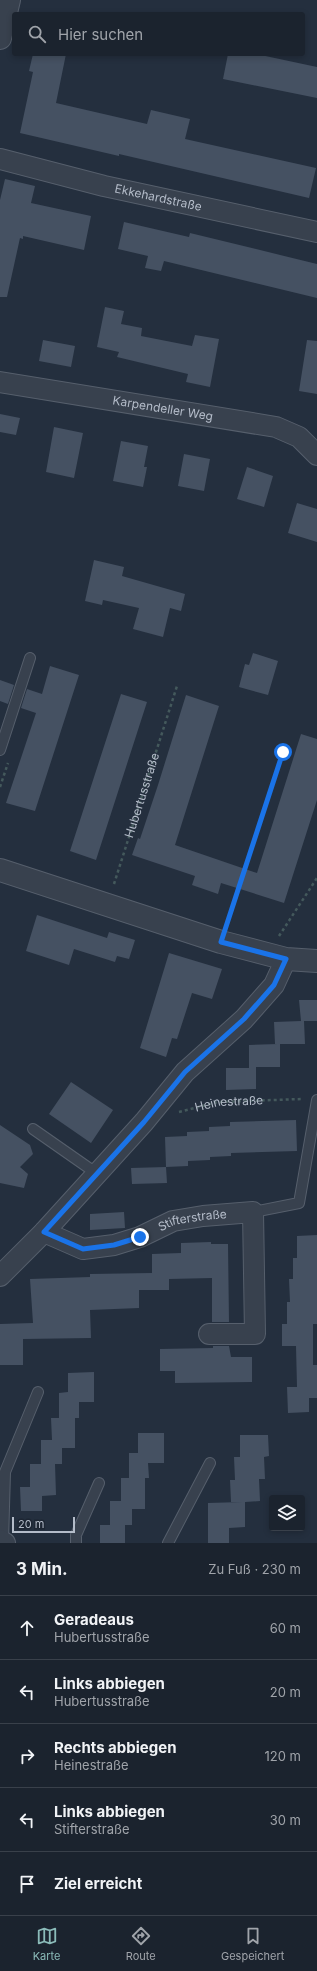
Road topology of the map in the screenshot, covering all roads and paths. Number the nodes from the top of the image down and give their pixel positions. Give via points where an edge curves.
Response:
1 (9, 0) edge
2 (0, 38) edge
3 (0, 159) edge
4 (317, 232) edge
5 (0, 382) edge
6 (317, 455) edge
7 (30, 658) dead end
8 (177, 686) dead end
9 (0, 750) edge
10 (283, 752) dead end
11 (0, 870) edge
12 (317, 878) edge
13 (107, 905) junction
14 (221, 942) junction
15 (277, 957) junction
16 (317, 961) edge
17 (313, 1099) edge
18 (144, 1122) junction
19 (33, 1128) dead end
20 (96, 1173) junction
21 (253, 1212) junction
22 (44, 1232) junction
23 (0, 1276) edge
24 (209, 1334) dead end
25 (38, 1392) dead end
26 (210, 1463) dead end
27 (99, 1483) dead end
28 (3, 1542) edge
29 (76, 1543) edge
30 (168, 1543) edge

1 - 2 street
3 - 4 street, Ekkehardstraße via 104,186
5 - 6 street, Karpendeller Weg via 276,427 299,437
7 - 9 lane
8 - 13 path, Hubertusstraße
10 - 14 path
11 - 13 street
12 - 15 path
13 - 14 street
14 - 15 street
15 - 16 street
15 - 18 street via 274,985 244,1019 185,1072
17 - 18 path, Heinestraße via 218,1102
17 - 21 lane, Stifterstraße via 299,1203
18 - 20 street
19 - 20 lane
20 - 22 street
21 - 22 street, Stifterstraße via 173,1221 140,1237 114,1245 83,1249
21 - 24 street via 255,1334
22 - 23 street
25 - 28 lane via 5,1472
26 - 30 lane
27 - 29 lane via 76,1535

